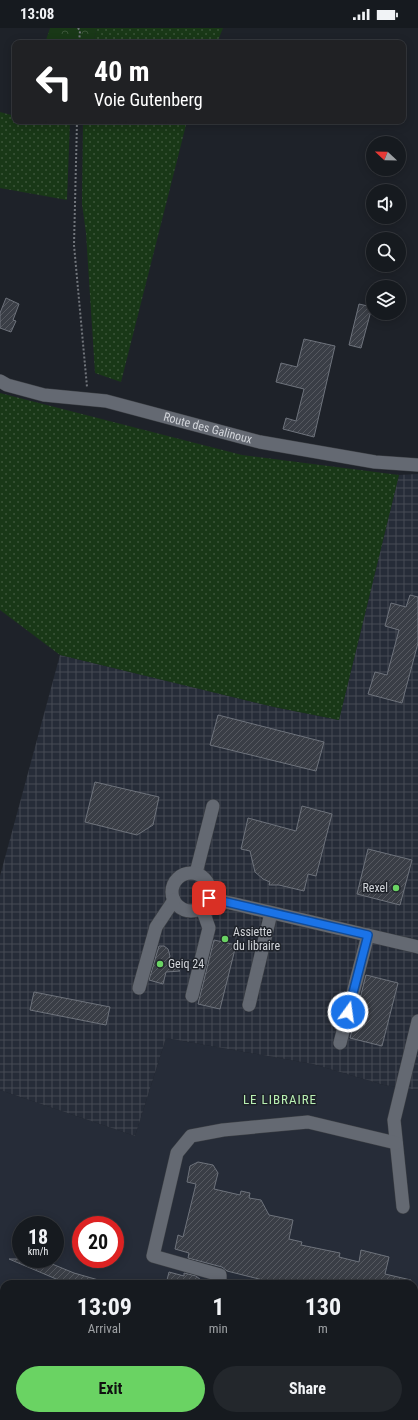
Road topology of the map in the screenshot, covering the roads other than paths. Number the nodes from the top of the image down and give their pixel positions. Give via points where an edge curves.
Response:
1 (0, 381) edge
2 (418, 465) edge
3 (213, 806) dead end
4 (196, 873) junction
5 (174, 900) junction
6 (205, 903) junction
7 (271, 912) junction
8 (368, 935) junction
9 (418, 947) edge
10 (139, 988) dead end
11 (192, 996) dead end
12 (249, 1006) dead end
13 (418, 1021) edge
14 (340, 1043) dead end
15 (396, 1143) junction
16 (403, 1207) dead end
17 (220, 1280) edge

1 - 2 street, Route des Galinoux via 44,395 106,402 260,442 375,462
3 - 4 street
4 - 5 street via 177,878 172,893
4 - 6 street via 207,880 210,886
5 - 6 street via 177,905 189,911
5 - 10 street via 156,927
6 - 7 street
6 - 11 street via 209,928
7 - 8 street
7 - 12 street
8 - 9 street
8 - 14 street
13 - 15 street via 394,1120
15 - 16 street
15 - 17 street via 308,1122 223,1130 191,1136 177,1153 153,1256 220,1275

